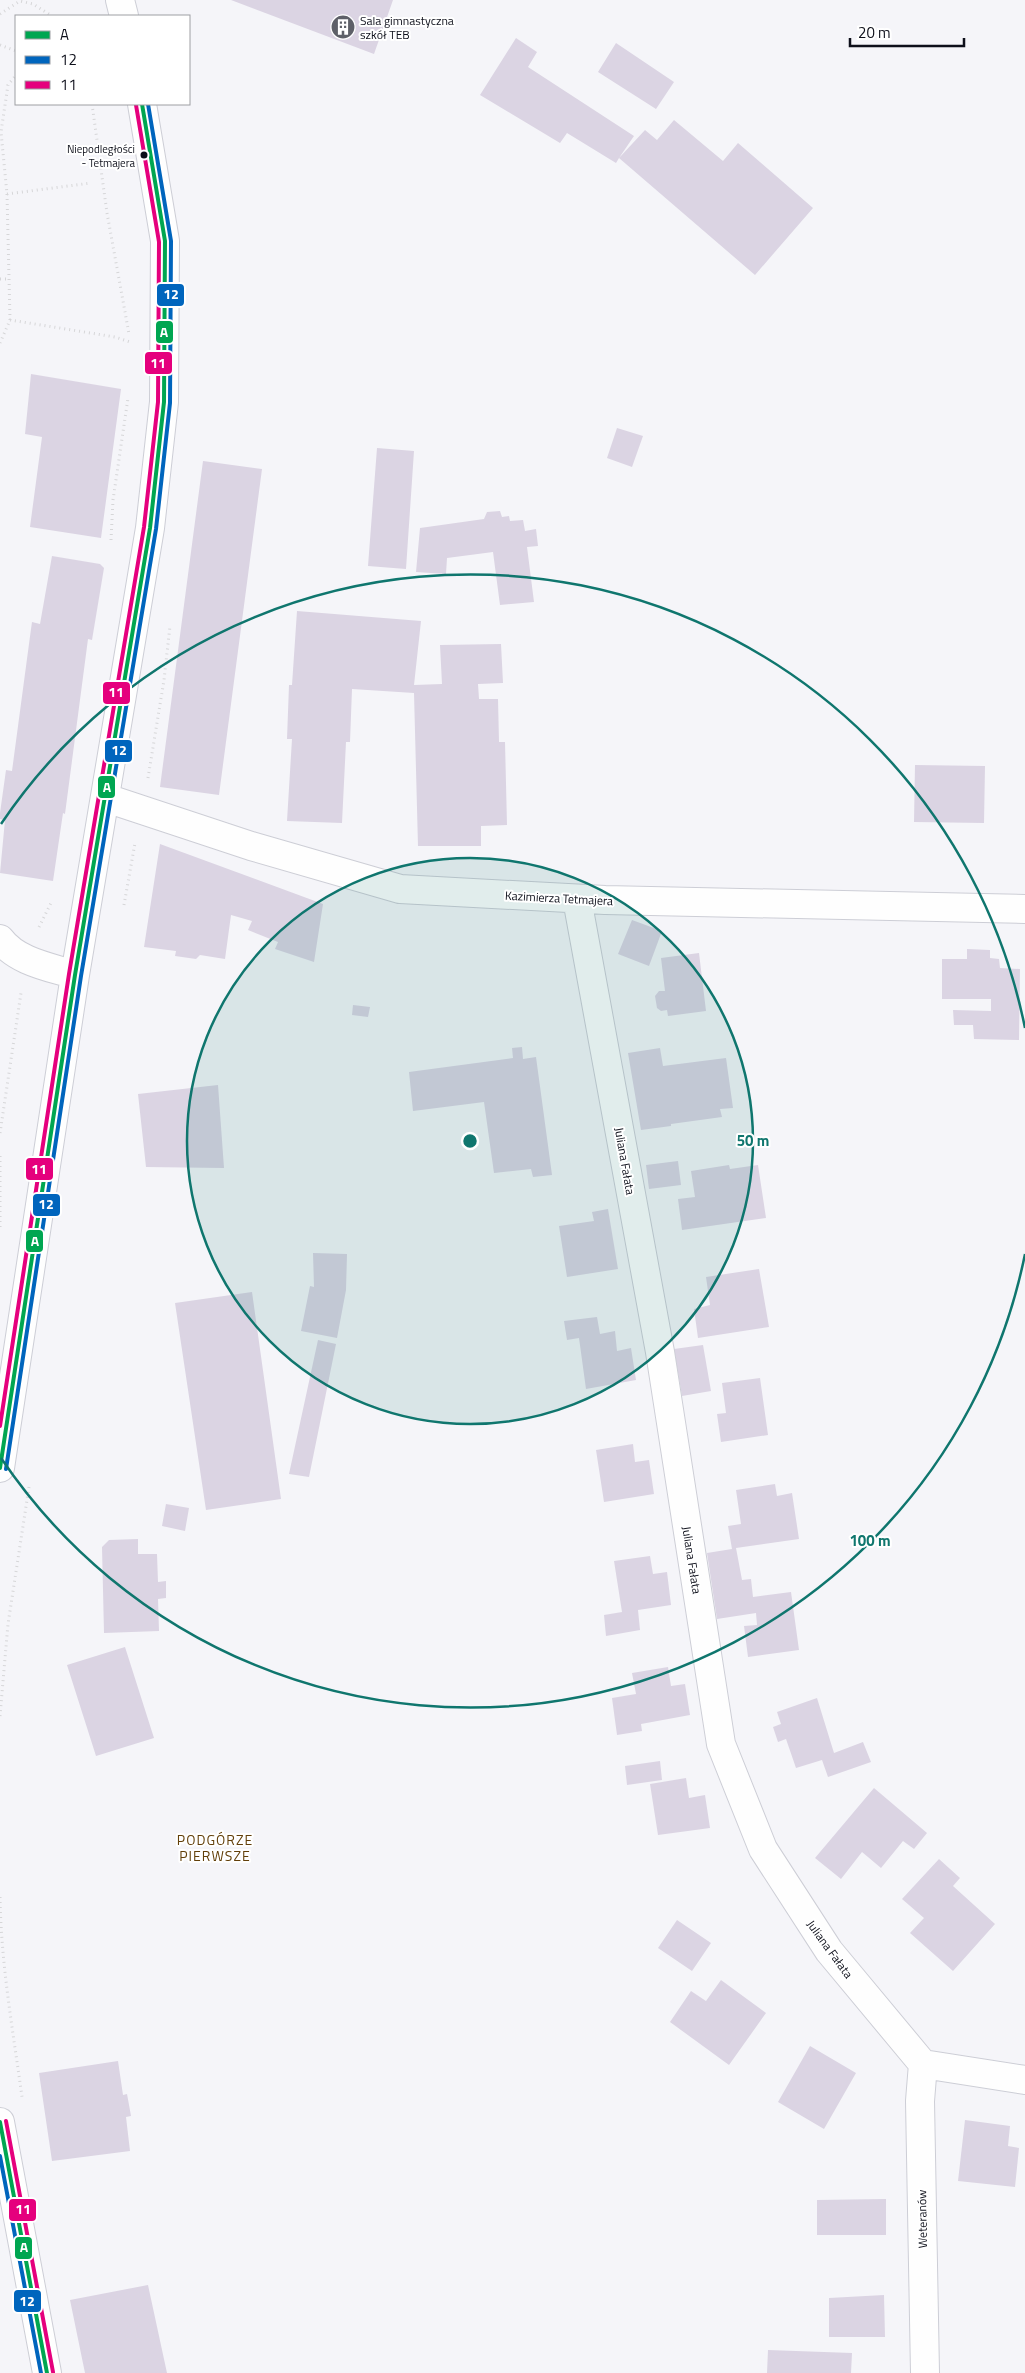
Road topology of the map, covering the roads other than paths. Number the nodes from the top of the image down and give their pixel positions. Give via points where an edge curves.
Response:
1 (120, 0) edge
2 (124, 15) edge
3 (142, 105) edge
4 (106, 798) junction
5 (577, 899) junction
6 (1025, 909) edge
7 (0, 939) edge
8 (75, 975) junction
9 (0, 1468) edge
10 (923, 2064) junction
11 (1025, 2080) edge
12 (0, 2122) edge
13 (47, 2373) edge
14 (925, 2373) edge

1 - 2 street
3 - 4 street via 165,241 164,402 150,528
4 - 5 street, Kazimierza Tetmajera via 251,846 400,889
4 - 8 street
5 - 6 street, Kazimierza Tetmajera
5 - 10 street, Juliana Fałata via 660,1352 721,1744 763,1849 828,1951
7 - 8 street via 26,960
8 - 9 street
10 - 11 street
10 - 14 street, Weteranów via 920,2101
12 - 13 street

